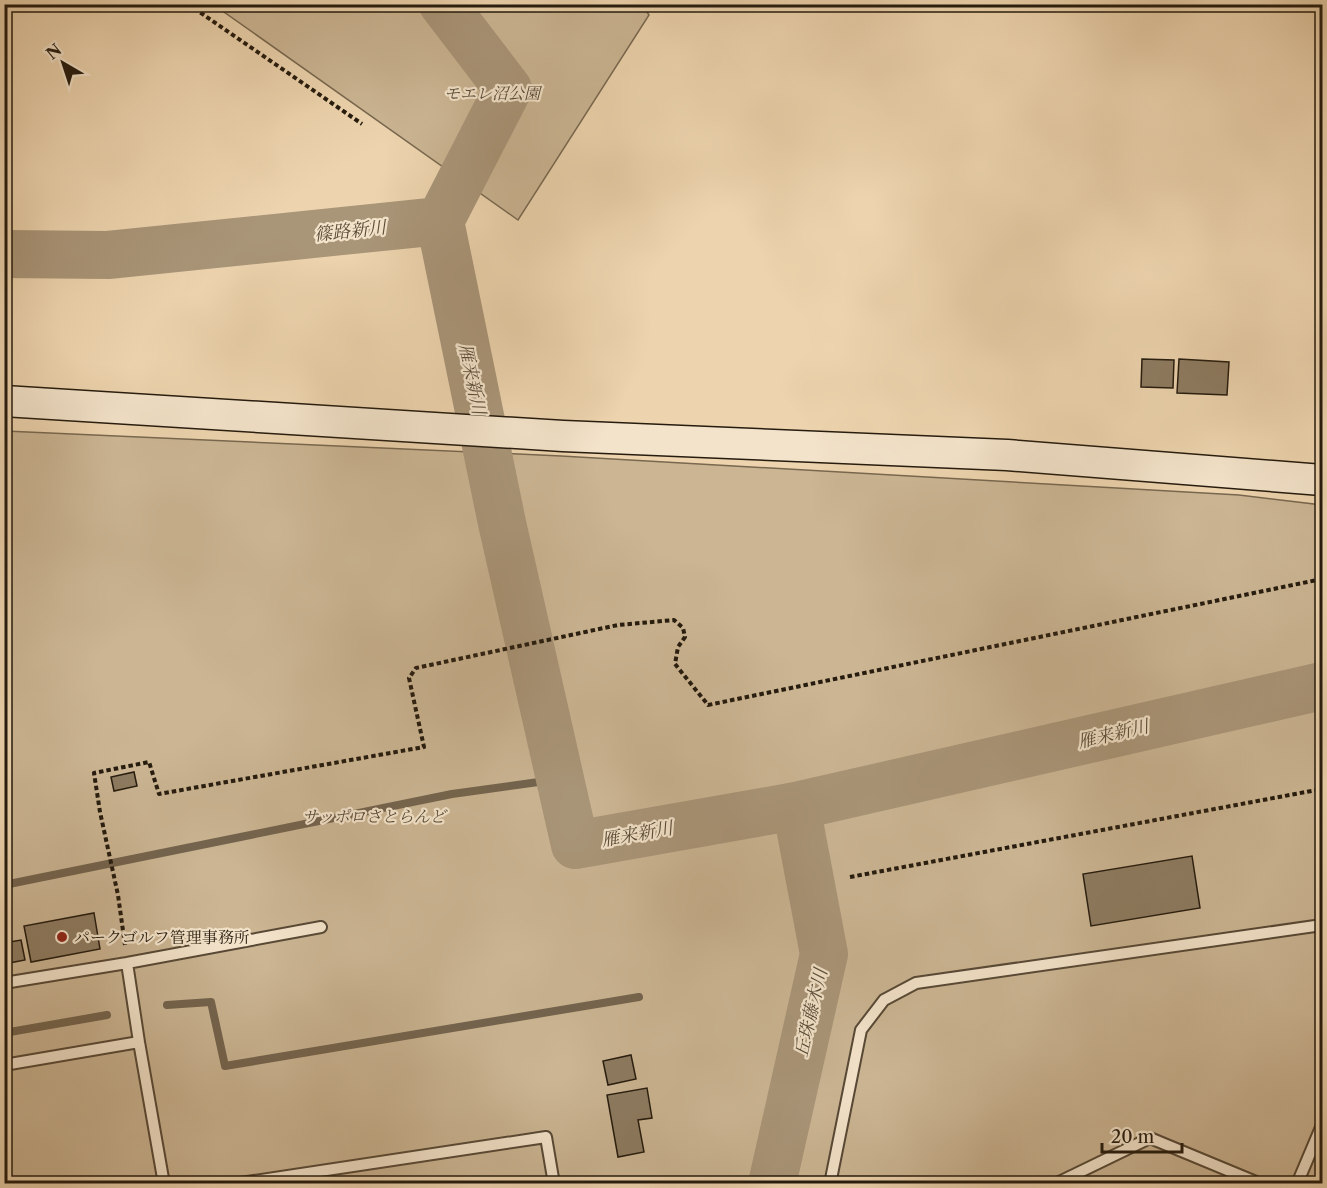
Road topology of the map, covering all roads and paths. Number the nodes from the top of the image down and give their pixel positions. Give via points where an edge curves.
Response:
1 (188, 4) edge
2 (362, 124) dead end
3 (4, 401) edge
4 (1323, 480) edge
5 (1323, 579) edge
6 (1323, 789) edge
7 (850, 877) dead end
8 (1323, 925) edge
9 (321, 927) dead end
10 (127, 963) junction
11 (4, 983) edge
12 (139, 1042) junction
13 (4, 1065) edge
14 (1323, 1125) edge
15 (164, 1184) edge
16 (234, 1184) edge
17 (555, 1184) edge
18 (830, 1184) edge
19 (1055, 1184) edge
20 (1261, 1184) edge
21 (1297, 1184) edge

1 - 2 path
3 - 4 street via 563,436 1006,455
5 - 10 path via 708,705 675,664 678,647 685,637 683,628 674,620 618,625 416,668 409,678 423,747 159,794 149,762 94,773
6 - 7 path
8 - 18 lane via 916,983 884,999 861,1030
9 - 10 lane
10 - 11 lane
10 - 12 lane
12 - 13 lane
12 - 15 lane
14 - 21 lane
16 - 17 lane via 546,1137
19 - 20 lane via 1149,1138

